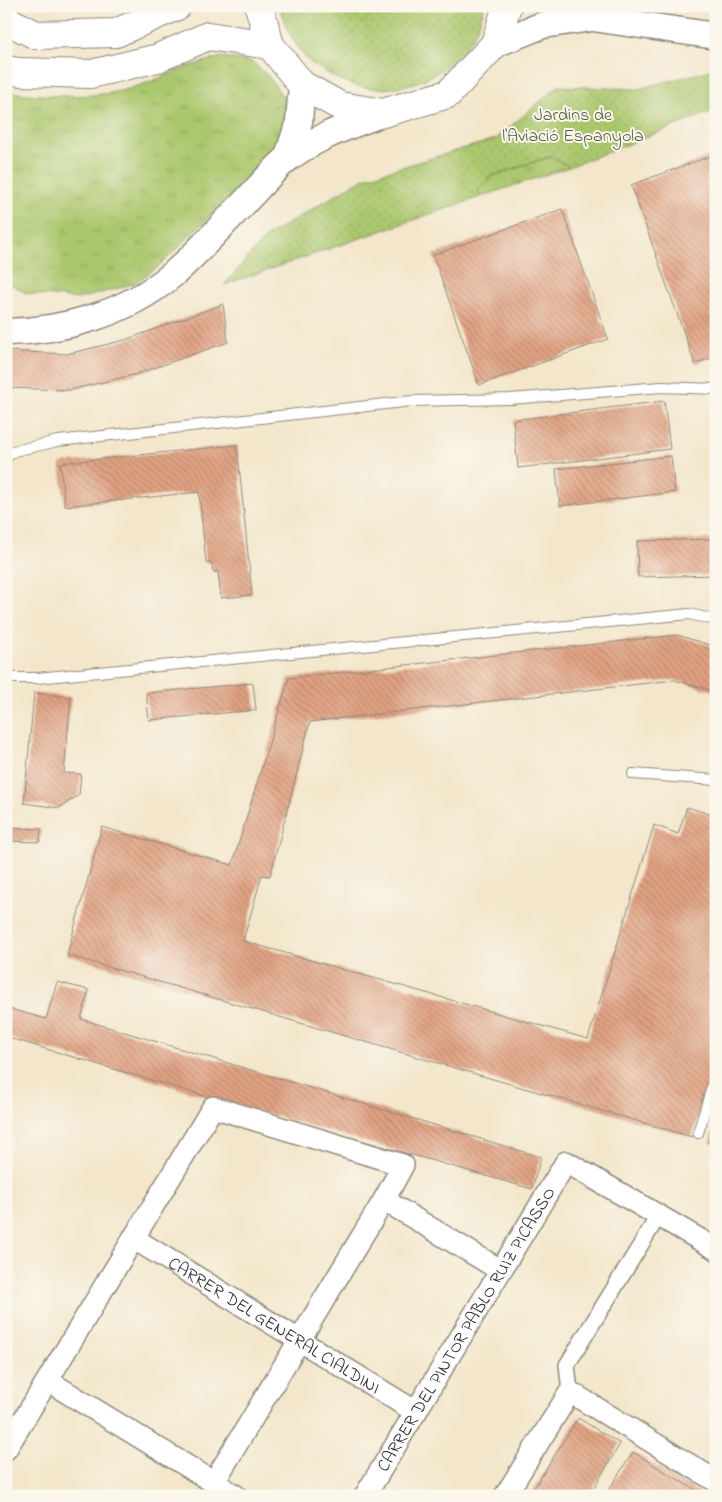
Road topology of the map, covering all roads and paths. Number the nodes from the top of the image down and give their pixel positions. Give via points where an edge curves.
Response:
1 (177, 6) edge
2 (259, 6) edge
3 (507, 6) edge
4 (566, 6) edge
5 (593, 18) junction
6 (6, 20) edge
7 (716, 36) edge
8 (495, 44) junction
9 (270, 45) junction
10 (6, 70) edge
11 (302, 85) junction
12 (383, 113) junction
13 (287, 159) junction
14 (6, 332) edge
15 (716, 389) edge
16 (6, 458) edge
17 (716, 620) edge
18 (6, 678) edge
19 (633, 774) dead end
20 (716, 780) edge
21 (716, 1074) edge
22 (698, 1133) dead end
23 (384, 1200) junction
24 (659, 1215) junction
25 (134, 1238) junction
26 (716, 1249) edge
27 (500, 1270) junction
28 (299, 1340) junction
29 (48, 1381) junction
30 (570, 1392) junction
31 (416, 1412) junction
32 (6, 1449) edge
33 (716, 1481) edge
34 (214, 1482) junction
35 (236, 1496) edge
36 (365, 1496) edge
37 (505, 1496) edge

1 - 6 main road via 116,33 36,35
2 - 9 main road
3 - 8 main road
4 - 5 street
5 - 7 street
5 - 8 street via 543,25
8 - 12 main road via 448,94
9 - 10 main road via 208,36 158,58 91,74
9 - 11 main road
11 - 12 main road via 340,106
11 - 13 street via 299,122
12 - 13 street via 325,135
13 - 14 street via 172,275 145,294 68,326
15 - 16 lane via 661,387 510,399 412,401 58,442 14,451
17 - 18 lane via 689,614 37,678
19 - 20 lane
21 - 22 lane
23 - 25 street via 403,1165 213,1107
23 - 27 street
23 - 28 street
24 - 26 street
24 - 27 street, CARRER DEL PINTOR PABLO RUIZ PICASSO via 566,1162
24 - 30 street via 567,1366
25 - 28 street, CARRER DEL GENERAL CIALDINI
25 - 29 street
27 - 31 street, CARRER DEL PINTOR PABLO RUIZ PICASSO
28 - 31 street, CARRER DEL GENERAL CIALDINI
28 - 34 street
29 - 32 street
29 - 34 street
30 - 33 street
30 - 37 street
31 - 36 street, CARRER DEL PINTOR PABLO RUIZ PICASSO
34 - 35 street

